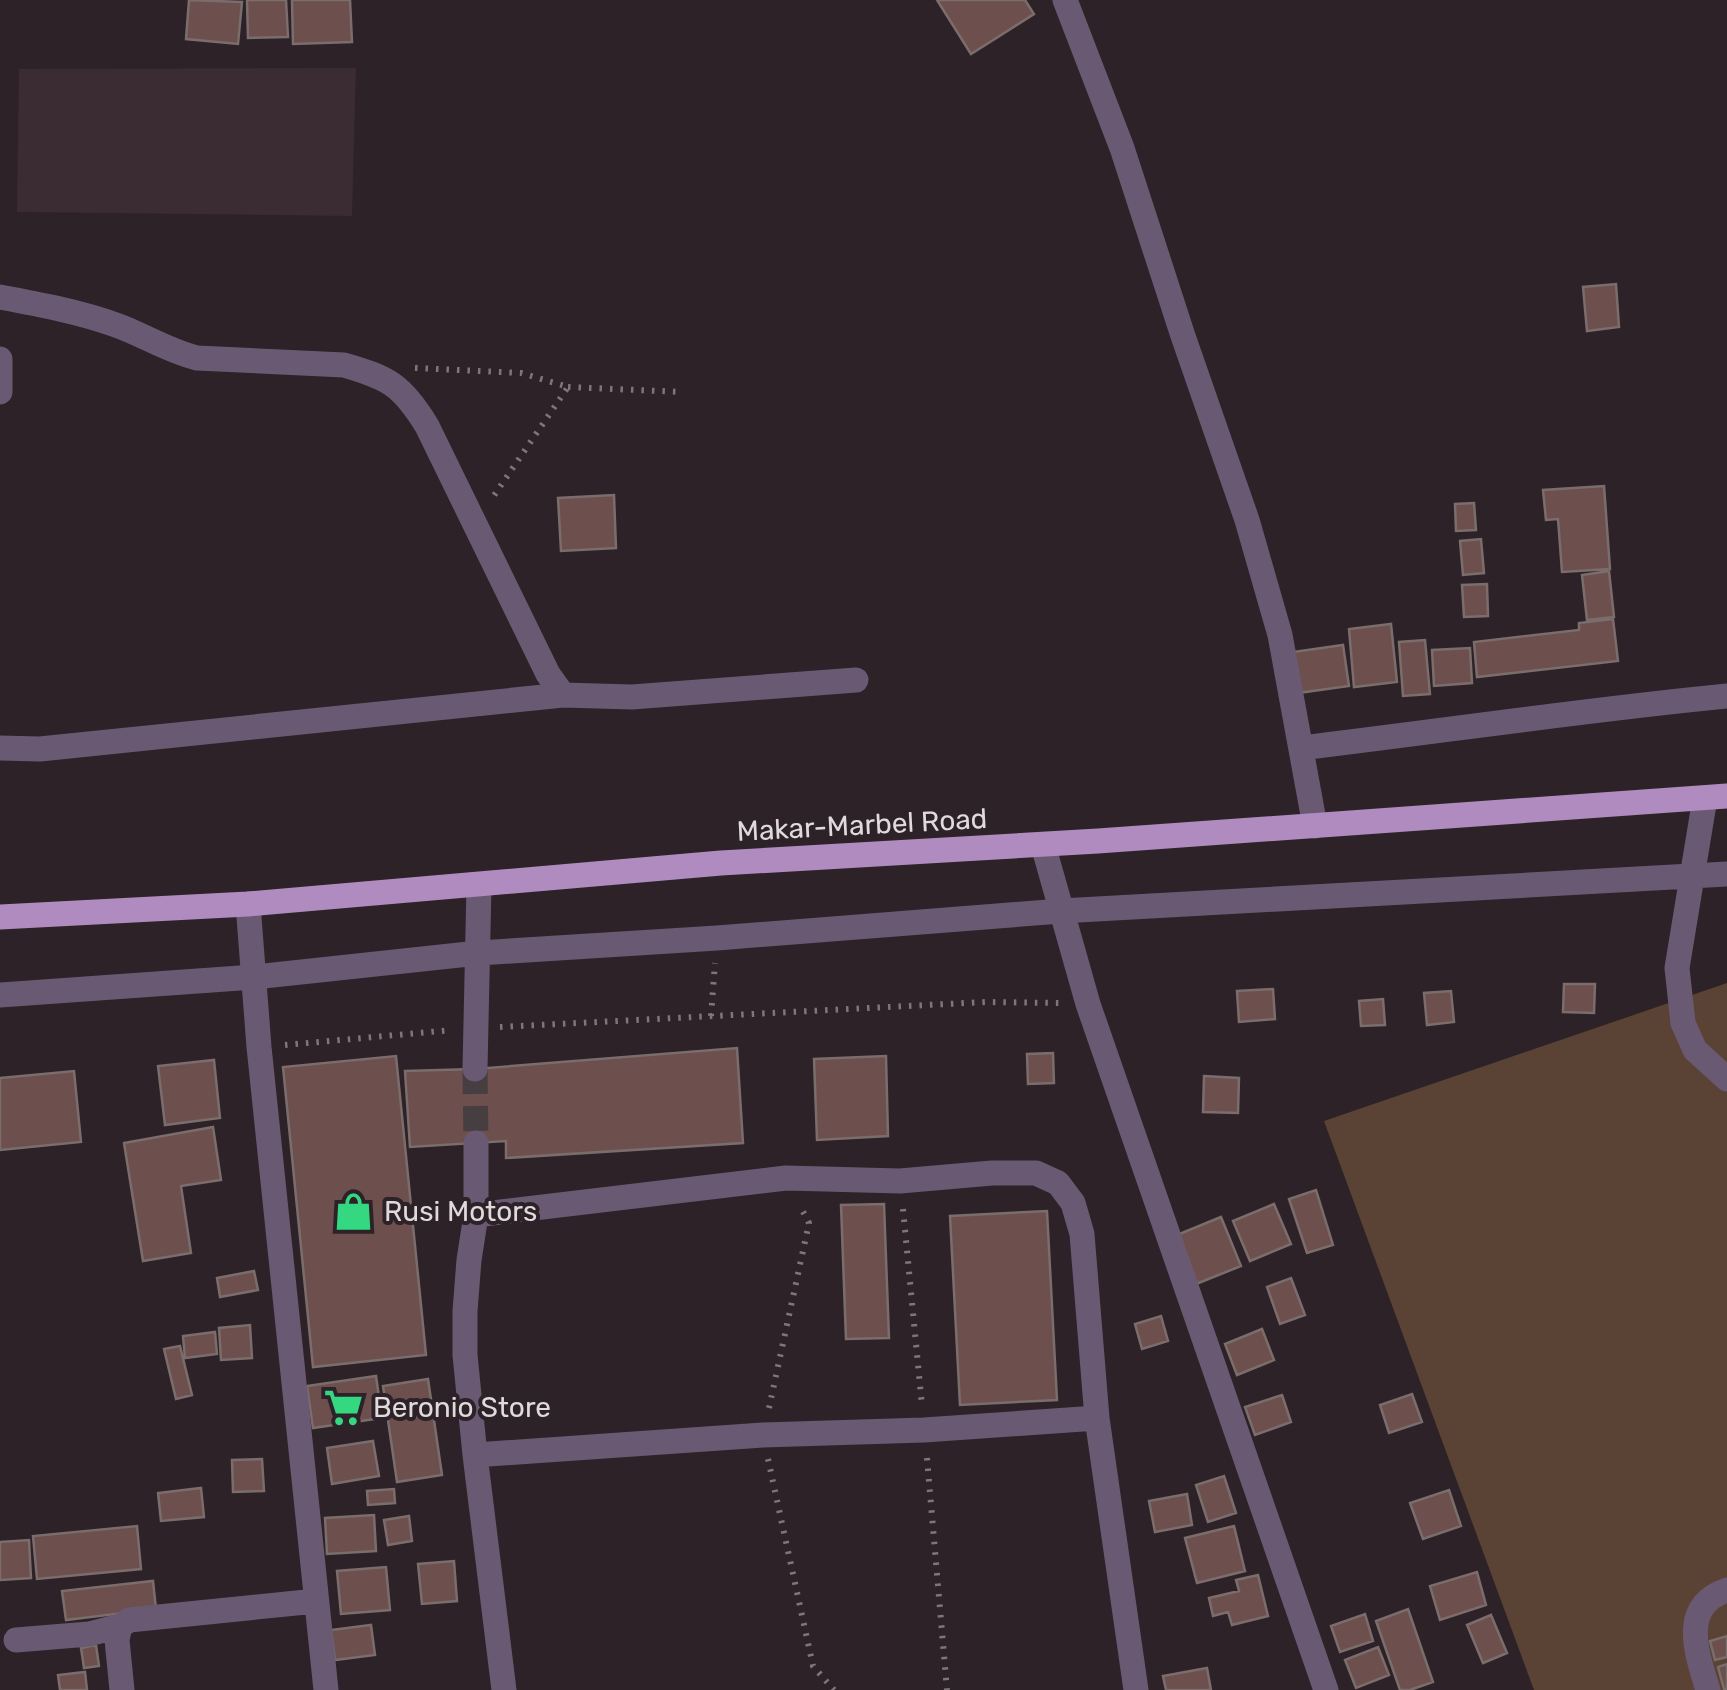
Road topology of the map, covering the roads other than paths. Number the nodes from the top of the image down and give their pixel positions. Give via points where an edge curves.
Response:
1 (1065, 0) edge
2 (0, 297) edge
3 (0, 359) edge
4 (0, 392) edge
5 (856, 680) dead end
6 (563, 695) junction
7 (1727, 696) edge
8 (0, 748) edge
9 (1301, 748) junction
10 (1716, 797) edge
11 (1315, 826) junction
12 (1042, 845) junction
13 (1727, 874) edge
14 (1692, 876) junction
15 (479, 885) junction
16 (248, 904) junction
17 (1061, 911) junction
18 (0, 916) edge
19 (478, 953) junction
20 (254, 977) junction
21 (0, 996) edge
22 (475, 1070) tunnel mouth
23 (1727, 1080) edge
24 (476, 1143) tunnel mouth
25 (476, 1215) junction
26 (1097, 1418) junction
27 (475, 1455) junction
28 (1727, 1590) edge
29 (316, 1601) junction
30 (120, 1626) junction
31 (16, 1640) dead end
32 (122, 1690) edge
33 (326, 1690) edge
34 (504, 1690) edge
35 (1136, 1690) edge
36 (1326, 1690) edge
37 (1708, 1690) edge

1 - 9 street via 1247,520 1280,635
2 - 6 street via 88,316 197,358 344,364 396,385 426,426
3 - 4 street
5 - 6 street via 632,697
6 - 8 street
7 - 9 street
9 - 11 street
10 - 11 main road, Makar-Marbel Road
10 - 14 street
11 - 12 main road, Makar-Marbel Road
12 - 15 main road, Makar-Marbel Road
12 - 17 street
13 - 14 street
14 - 17 street
14 - 23 street via 1677,968 1683,1023 1695,1050
15 - 16 main road, Makar-Marbel Road
15 - 19 street
16 - 18 main road, Makar-Marbel Road
16 - 20 street
17 - 19 street
17 - 36 street
19 - 20 street
19 - 22 street
20 - 21 street
20 - 29 street
24 - 25 street
25 - 26 street via 786,1178 900,1181 1036,1173 1058,1183 1073,1203 1082,1234
25 - 27 street via 464,1310
26 - 27 street
26 - 35 street
27 - 34 street
28 - 37 street via 1696,1618
29 - 30 street
29 - 33 street
30 - 31 street
30 - 32 street

